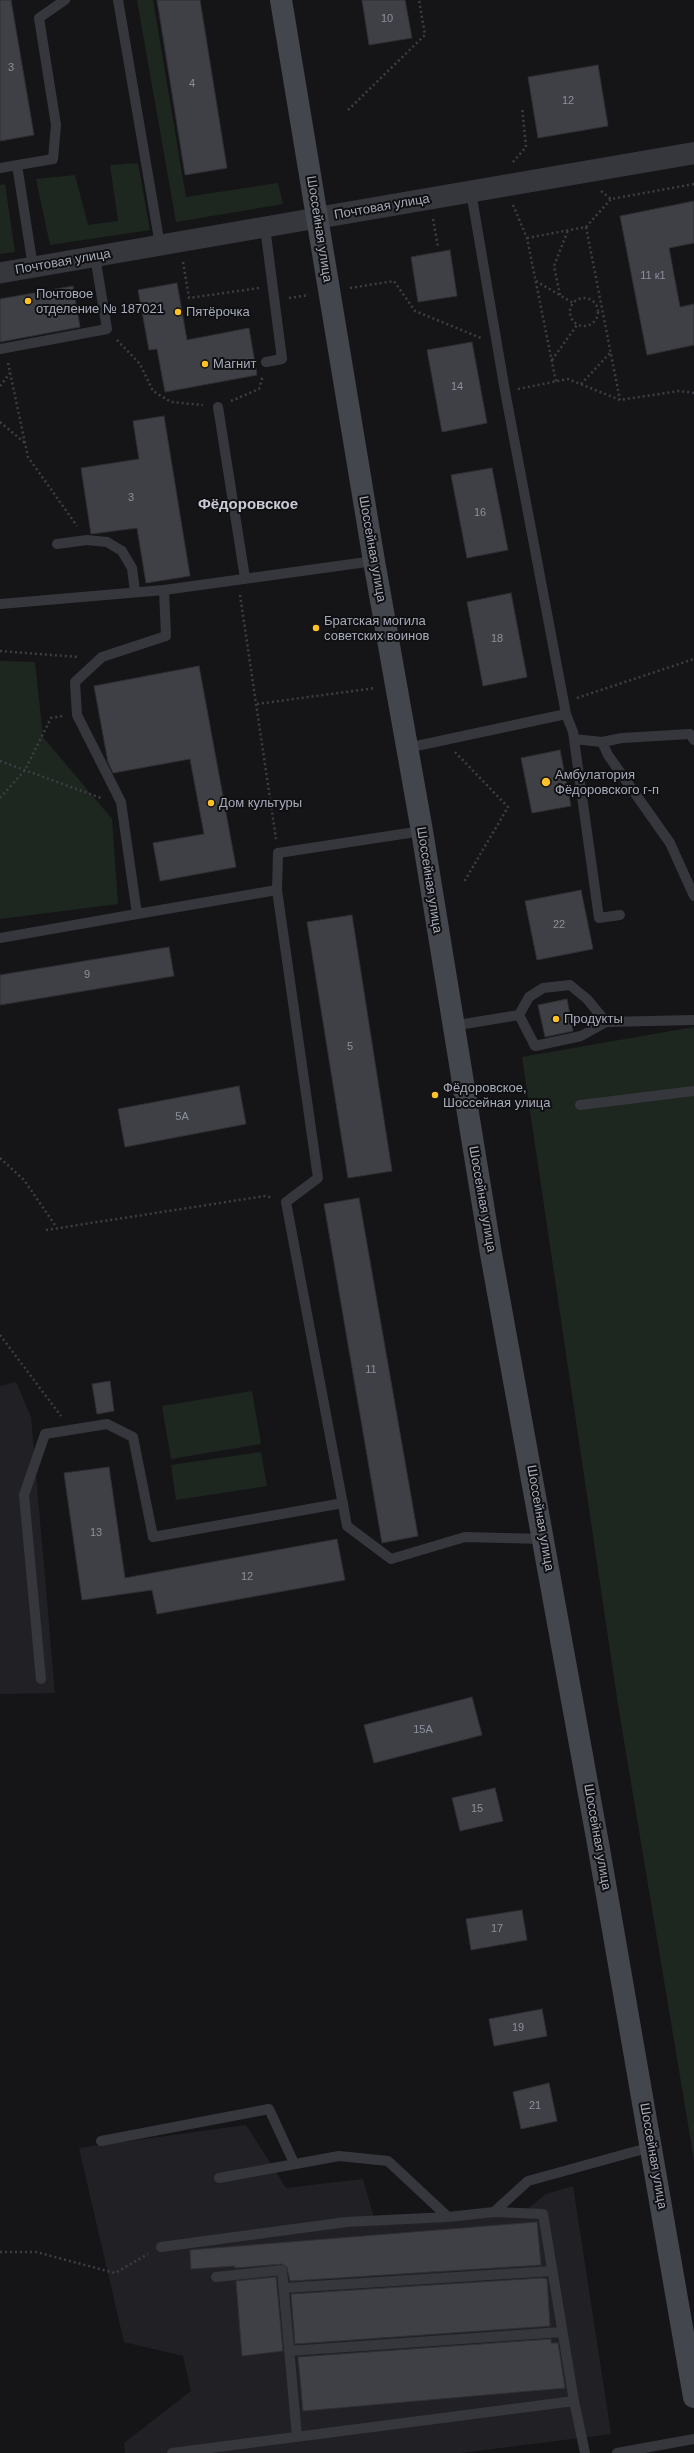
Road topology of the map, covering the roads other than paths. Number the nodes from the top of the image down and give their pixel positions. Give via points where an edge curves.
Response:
1 (65, 0) edge
2 (118, 0) edge
3 (280, 0) edge
4 (694, 153) edge
5 (17, 165) junction
6 (0, 168) edge
7 (471, 192) junction
8 (317, 218) junction
9 (265, 227) junction
10 (160, 245) junction
11 (95, 256) junction
12 (33, 267) junction
13 (0, 273) edge
14 (2, 349) edge
15 (266, 362) road end
16 (218, 407) road end
17 (57, 544) dead end
18 (374, 562) junction
19 (241, 578) junction
20 (164, 590) junction
21 (135, 592) junction
22 (0, 604) edge
23 (566, 714) junction
24 (574, 739) junction
25 (694, 740) edge
26 (602, 742) junction
27 (407, 748) junction
28 (422, 831) junction
29 (277, 890) junction
30 (694, 896) edge
31 (137, 914) junction
32 (620, 914) dead end
33 (0, 938) edge
34 (519, 1015) junction
35 (694, 1018) edge
36 (606, 1022) junction
37 (452, 1026) junction
38 (694, 1091) edge
39 (580, 1105) dead end
40 (343, 1503) junction
41 (544, 1539) junction
42 (41, 1679) dead end
43 (100, 2141) dead end
44 (651, 2147) junction
45 (294, 2163) junction
46 (219, 2178) dead end
47 (494, 2212) junction
48 (448, 2218) junction
49 (161, 2247) road end
50 (552, 2271) junction
51 (216, 2277) dead end
52 (284, 2288) junction
53 (562, 2332) junction
54 (289, 2351) junction
55 (694, 2397) edge
56 (574, 2401) junction
57 (297, 2437) junction
58 (694, 2440) edge
59 (172, 2453) edge
60 (585, 2453) edge
61 (617, 2453) edge

1 - 5 lane via 39,18 56,125 53,159
2 - 10 lane
3 - 8 main road, Шоссейная улица
4 - 7 street, Почтовая улица via 512,192
5 - 6 lane
5 - 12 lane
7 - 8 street, Почтовая улица
7 - 23 lane via 505,391
8 - 9 street, Почтовая улица
8 - 18 main road, Шоссейная улица
9 - 10 street, Почтовая улица
9 - 15 lane via 282,359
10 - 11 street, Почтовая улица
11 - 12 street, Почтовая улица
11 - 14 lane via 107,329
12 - 13 street, Почтовая улица
16 - 19 lane
17 - 21 lane via 87,540 106,542 122,551 132,568
18 - 19 lane
18 - 27 main road, Шоссейная улица
19 - 20 lane
20 - 21 lane
20 - 31 lane via 166,636 102,657 75,682 77,715 121,802
21 - 22 lane
23 - 24 lane
23 - 27 lane
24 - 26 lane
24 - 32 lane via 599,918
25 - 26 lane via 690,734 622,738
26 - 30 lane via 608,755 670,843
27 - 28 main road, Шоссейная улица
28 - 29 lane via 278,853
28 - 37 main road, Шоссейная улица
29 - 31 lane
29 - 40 lane via 318,1178 286,1202
31 - 33 lane
34 - 36 lane via 535,1046 581,1036
34 - 36 lane via 529,997 543,988 570,985 587,999
34 - 37 lane
35 - 36 lane
37 - 41 main road, Шоссейная улица
38 - 39 lane
40 - 41 lane via 347,1526 391,1559 464,1537
40 - 42 lane via 153,1537 133,1437 107,1424 45,1434 24,1495
41 - 44 main road, Шоссейная улица
43 - 45 lane via 270,2109
44 - 47 lane via 528,2181
44 - 55 main road, Шоссейная улица
45 - 46 lane
45 - 48 lane via 339,2156 388,2161
47 - 48 lane
47 - 50 lane via 543,2214
48 - 49 lane via 346,2222
50 - 52 lane
50 - 53 lane
51 - 52 lane via 282,2270
52 - 54 lane
53 - 54 lane
53 - 56 lane
54 - 57 lane
56 - 57 lane
56 - 60 lane
57 - 59 lane
58 - 61 lane

